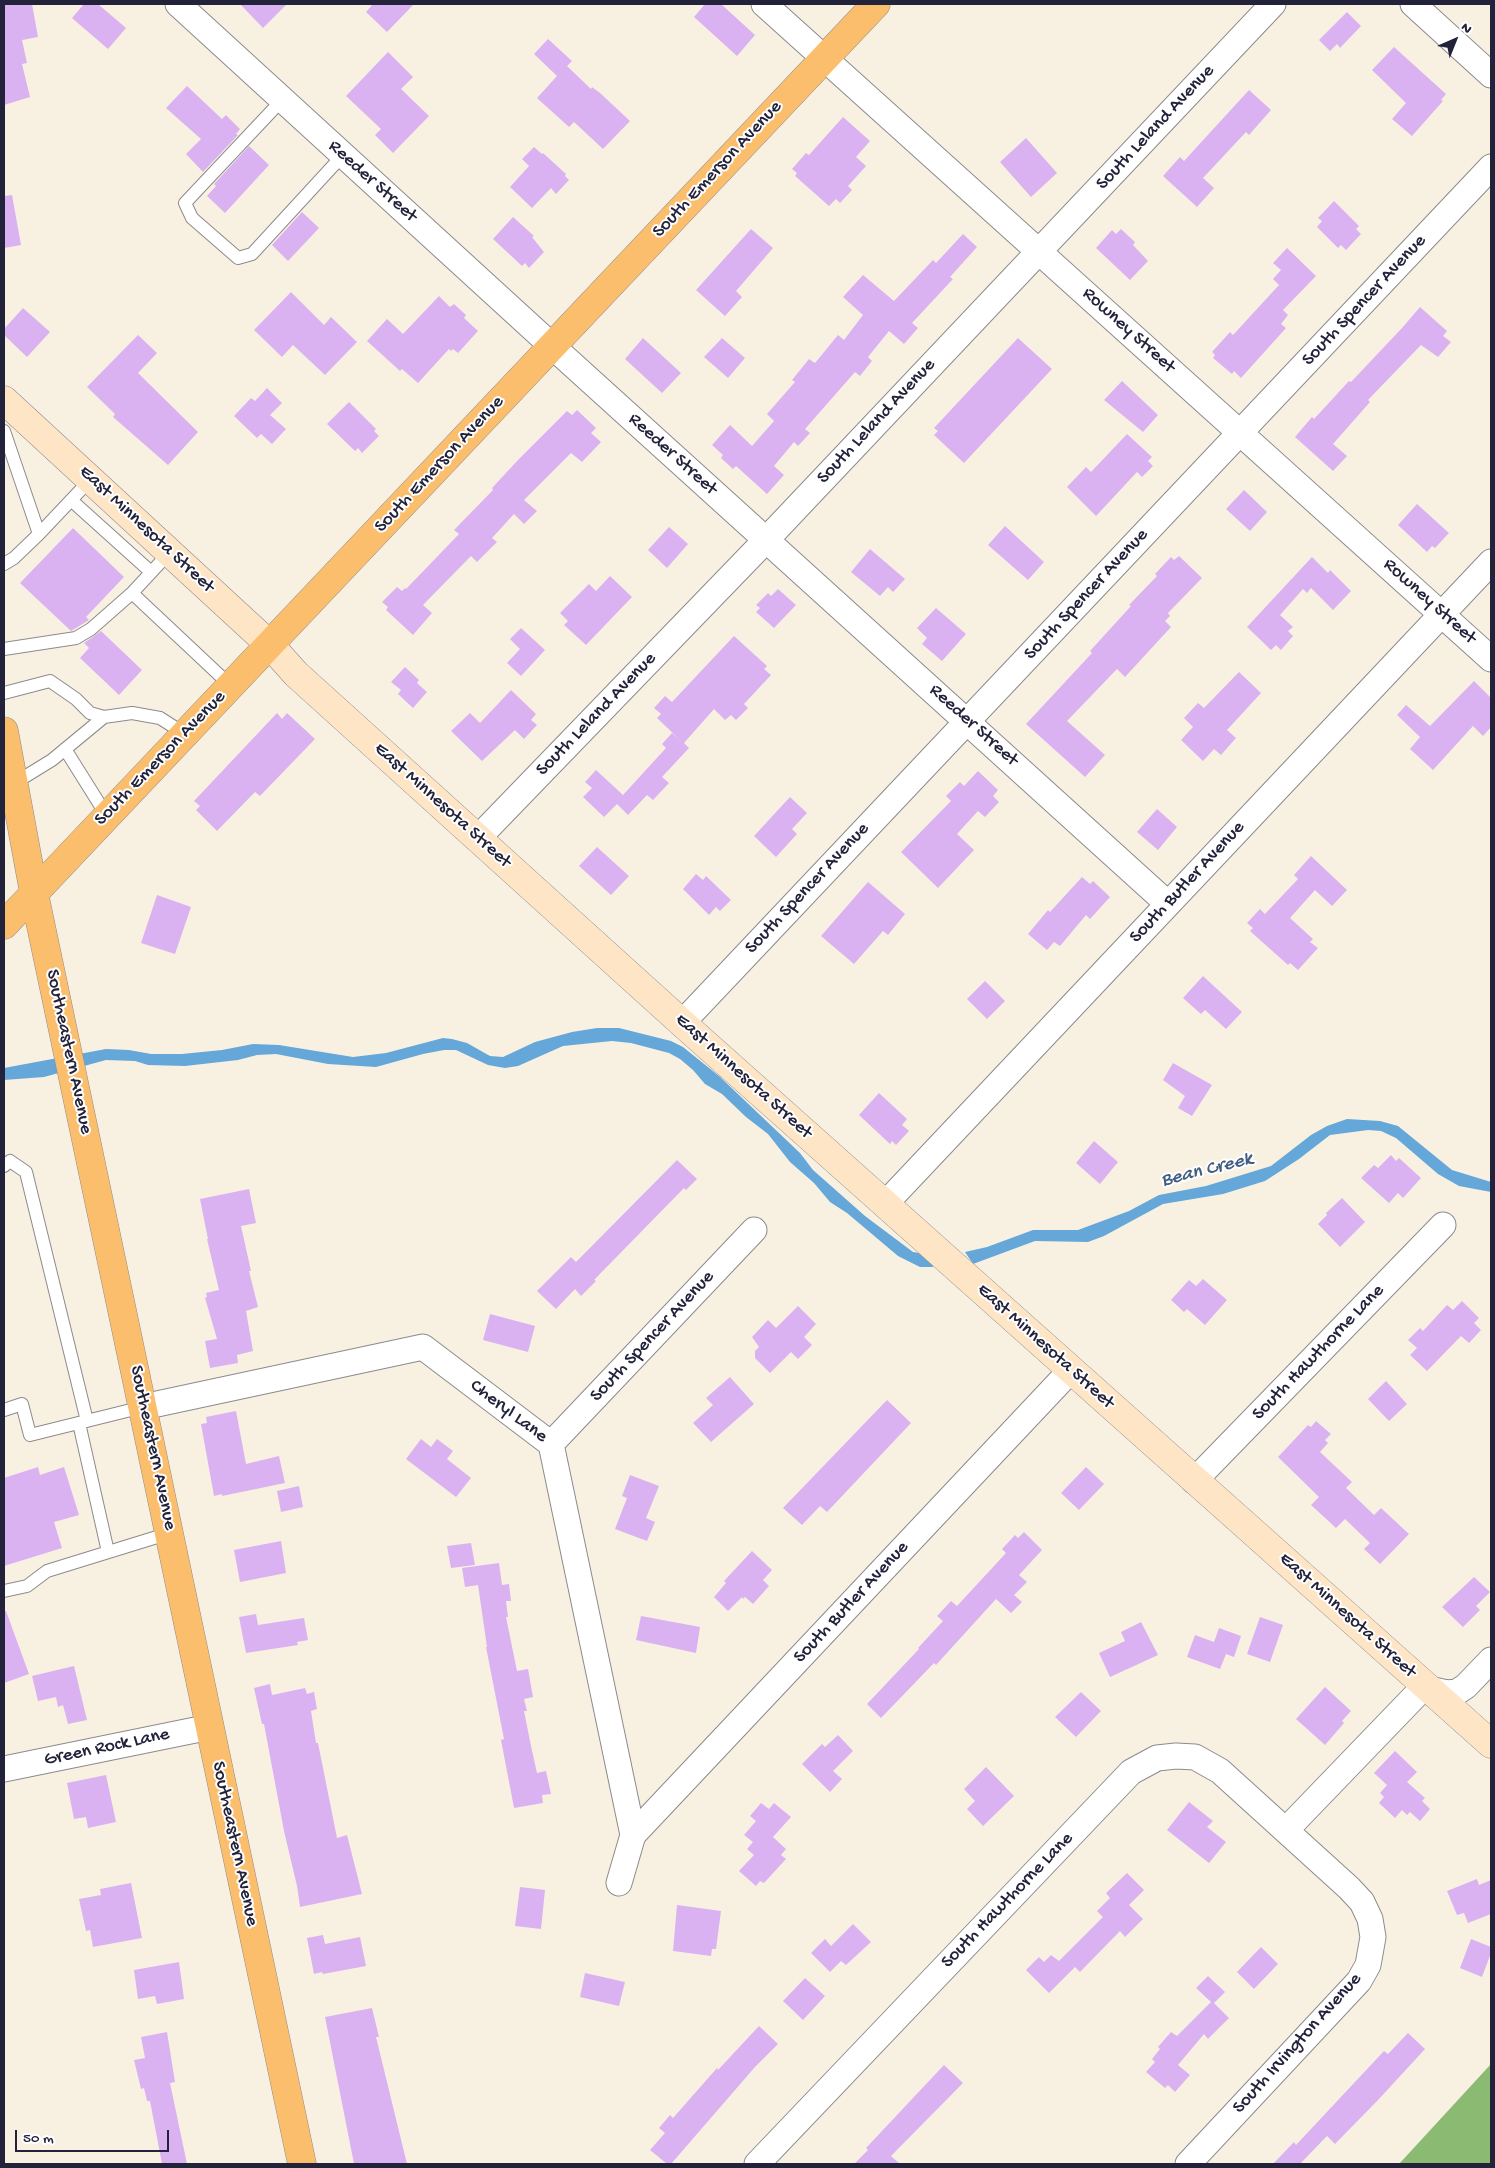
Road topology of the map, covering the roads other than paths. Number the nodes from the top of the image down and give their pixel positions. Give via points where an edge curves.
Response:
1 (178, 4) edge
2 (764, 4) edge
3 (876, 4) edge
4 (1274, 4) edge
5 (1413, 4) edge
6 (824, 59) junction
7 (1491, 74) edge
8 (282, 100) junction
9 (343, 155) junction
10 (1491, 167) edge
11 (1039, 251) junction
12 (552, 346) junction
13 (4, 400) edge
14 (4, 431) edge
15 (1240, 433) junction
16 (91, 479) junction
17 (71, 500) junction
18 (39, 534) junction
19 (766, 540) junction
20 (170, 552) junction
21 (1491, 562) edge
22 (4, 564) edge
23 (151, 572) junction
24 (132, 593) junction
25 (1442, 614) junction
26 (270, 644) junction
27 (4, 649) edge
28 (1491, 659) edge
29 (231, 686) junction
30 (4, 693) edge
31 (104, 717) junction
32 (967, 721) junction
33 (185, 734) junction
34 (5, 744) edge
35 (65, 749) junction
36 (14, 784) junction
37 (107, 816) junction
38 (478, 838) junction
39 (34, 893) junction
40 (1168, 904) junction
41 (4, 926) edge
42 (682, 1023) junction
43 (4, 1166) edge
44 (884, 1204) junction
45 (1443, 1225) dead end
46 (754, 1230) dead end
47 (1071, 1370) junction
48 (144, 1407) junction
49 (4, 1410) edge
50 (83, 1422) junction
51 (552, 1444) junction
52 (1194, 1481) junction
53 (170, 1533) junction
54 (108, 1552) junction
55 (4, 1591) edge
56 (1491, 1660) edge
57 (1429, 1689) junction
58 (210, 1727) junction
59 (1491, 1744) edge
60 (4, 1769) edge
61 (1286, 1830) junction
62 (634, 1835) junction
63 (620, 1883) dead end
64 (302, 2164) edge
65 (757, 2164) edge
66 (1188, 2164) edge

1 - 8 street, Reeder Street
2 - 6 street, Rowney Street
3 - 6 main road, South Emerson Avenue
4 - 11 street, South Leland Avenue
5 - 7 street
6 - 11 street, Rowney Street
6 - 12 main road, South Emerson Avenue
8 - 9 street, Reeder Street
8 - 9 lane via 186,203 192,218 238,258 252,254
9 - 12 street, Reeder Street
10 - 15 street, South Spencer Avenue
11 - 15 street, Rowney Street
11 - 19 street, South Leland Avenue
12 - 19 street, Reeder Street
12 - 26 main road, South Emerson Avenue
13 - 16 street, East Minnesota Street
14 - 18 lane
15 - 25 street, Rowney Street
15 - 32 street, South Spencer Avenue
16 - 17 lane
16 - 20 street, East Minnesota Street
17 - 18 lane
17 - 23 lane
18 - 22 lane
19 - 32 street, Reeder Street
19 - 38 street, South Leland Avenue
20 - 23 lane
20 - 26 street, East Minnesota Street
21 - 25 street, South Butler Avenue
23 - 24 lane
24 - 27 lane via 76,638
24 - 29 lane
25 - 28 street, Rowney Street
25 - 40 street, South Butler Avenue
26 - 29 main road, South Emerson Avenue
26 - 38 street, East Minnesota Street via 296,674
29 - 33 main road, South Emerson Avenue
30 - 31 lane via 50,681 90,713
31 - 33 lane via 132,714 160,718
31 - 35 lane
32 - 40 street, Reeder Street
32 - 42 street, South Spencer Avenue
33 - 37 main road, South Emerson Avenue
34 - 36 main road, Southeastern Avenue
35 - 36 lane
35 - 37 lane
36 - 39 main road, Southeastern Avenue
37 - 39 main road, South Emerson Avenue
38 - 42 street, East Minnesota Street
39 - 41 main road, South Emerson Avenue
39 - 48 main road, Southeastern Avenue
40 - 44 street, South Butler Avenue
42 - 44 street, East Minnesota Street
43 - 50 lane via 10,1161 26,1172
44 - 47 street, East Minnesota Street
45 - 52 street, South Hawthorne Lane
46 - 51 street, South Spencer Avenue
47 - 52 street, East Minnesota Street
47 - 62 street, South Butler Avenue
48 - 50 lane
48 - 51 street, Cheryl Lane via 423,1347
48 - 53 main road, Southeastern Avenue
49 - 50 lane via 22,1404 30,1435
50 - 54 lane
51 - 62 street, Cheryl Lane
52 - 57 street, East Minnesota Street
53 - 54 lane
53 - 58 main road, Southeastern Avenue
54 - 55 lane via 47,1571 27,1586
56 - 57 street via 1457,1692
57 - 59 street, East Minnesota Street
57 - 61 street via 1411,1699
58 - 60 street, Green Rock Lane
58 - 64 main road, Southeastern Avenue
61 - 65 street, South Hawthorne Lane via 1220,1772 1195,1758 1166,1757 1139,1766
61 - 66 street, South Irvington Avenue via 1362,1902 1372,1928 1368,1965 1353,1988
62 - 63 street

